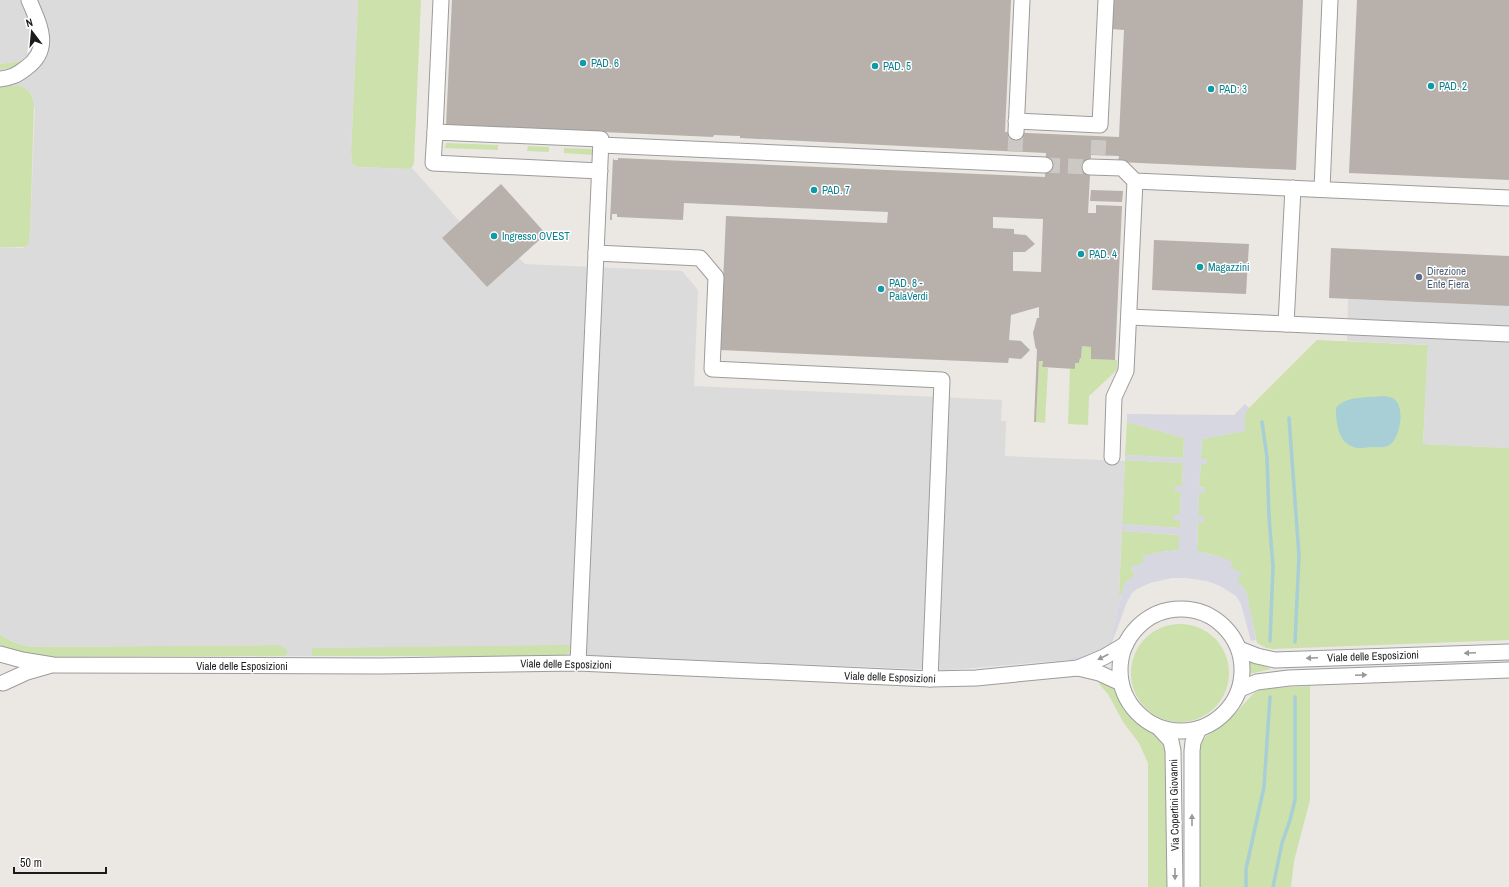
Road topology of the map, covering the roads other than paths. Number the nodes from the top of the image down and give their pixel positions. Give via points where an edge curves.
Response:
1 (29, 0) edge
2 (441, 0) edge
3 (1022, 0) edge
4 (1106, 0) edge
5 (1330, 0) edge
6 (0, 78) edge
7 (435, 132) junction
8 (601, 145) junction
9 (1096, 163) tunnel mouth
10 (1045, 165) tunnel mouth
11 (600, 171) junction
12 (1135, 181) junction
13 (1293, 188) junction
14 (1322, 189) junction
15 (1509, 198) edge
16 (596, 254) junction
17 (1129, 317) junction
18 (1286, 324) junction
19 (1509, 334) edge
20 (1112, 457) dead end
21 (1126, 644) junction
22 (1239, 649) junction
23 (1509, 652) edge
24 (0, 655) edge
25 (578, 664) junction
26 (53, 665) junction
27 (1078, 668) junction
28 (1509, 670) edge
29 (930, 679) junction
30 (1121, 683) junction
31 (1, 685) edge
32 (1240, 690) junction
33 (1159, 728) junction
34 (1199, 729) junction
35 (1176, 887) edge
36 (1192, 887) edge

1 - 6 street via 41,32 39,54 18,74 10,78
2 - 7 street
3 - 4 street via 1016,127 1100,130
5 - 14 street
7 - 8 street via 601,139
7 - 11 street via 433,163
8 - 10 street via 1015,157
8 - 11 street
9 - 12 street via 1122,168
11 - 16 street
12 - 13 street
12 - 17 street
13 - 14 street
13 - 18 street
14 - 15 street
16 - 25 street
16 - 29 street via 700,258 716,277 712,369 942,380
17 - 18 street
17 - 20 street via 1126,371 1114,397
18 - 19 street
21 - 22 street, Viale delle Esposizioni via 1135,630 1148,619 1164,612 1181,609 1203,613 1213,618 1232,636
21 -> 27 street, Viale delle Esposizioni
21 - 30 street, Viale delle Esposizioni via 1120,669
23 -> 22 street, Viale delle Esposizioni via 1275,660
22 - 32 street, Viale delle Esposizioni via 1243,666
24 - 26 street, Viale delle Esposizioni
24 - 31 street via 5,668
25 - 26 street, Viale delle Esposizioni
25 - 29 street, Viale delle Esposizioni
26 - 31 street, Viale delle Esposizioni via 27,672
27 - 29 street, Viale delle Esposizioni via 976,678
27 - 30 street, Viale delle Esposizioni via 1099,673
32 -> 28 street, Viale delle Esposizioni via 1257,682 1289,678
30 - 33 street, Viale delle Esposizioni via 1128,701 1141,717
32 - 34 street, Viale delle Esposizioni via 1232,705 1220,718
33 - 34 street, Viale delle Esposizioni via 1179,732
33 -> 35 street, Via Copertini Giovanni via 1171,741 1173,751
36 -> 34 street, Via Copertini Giovanni via 1192,751

